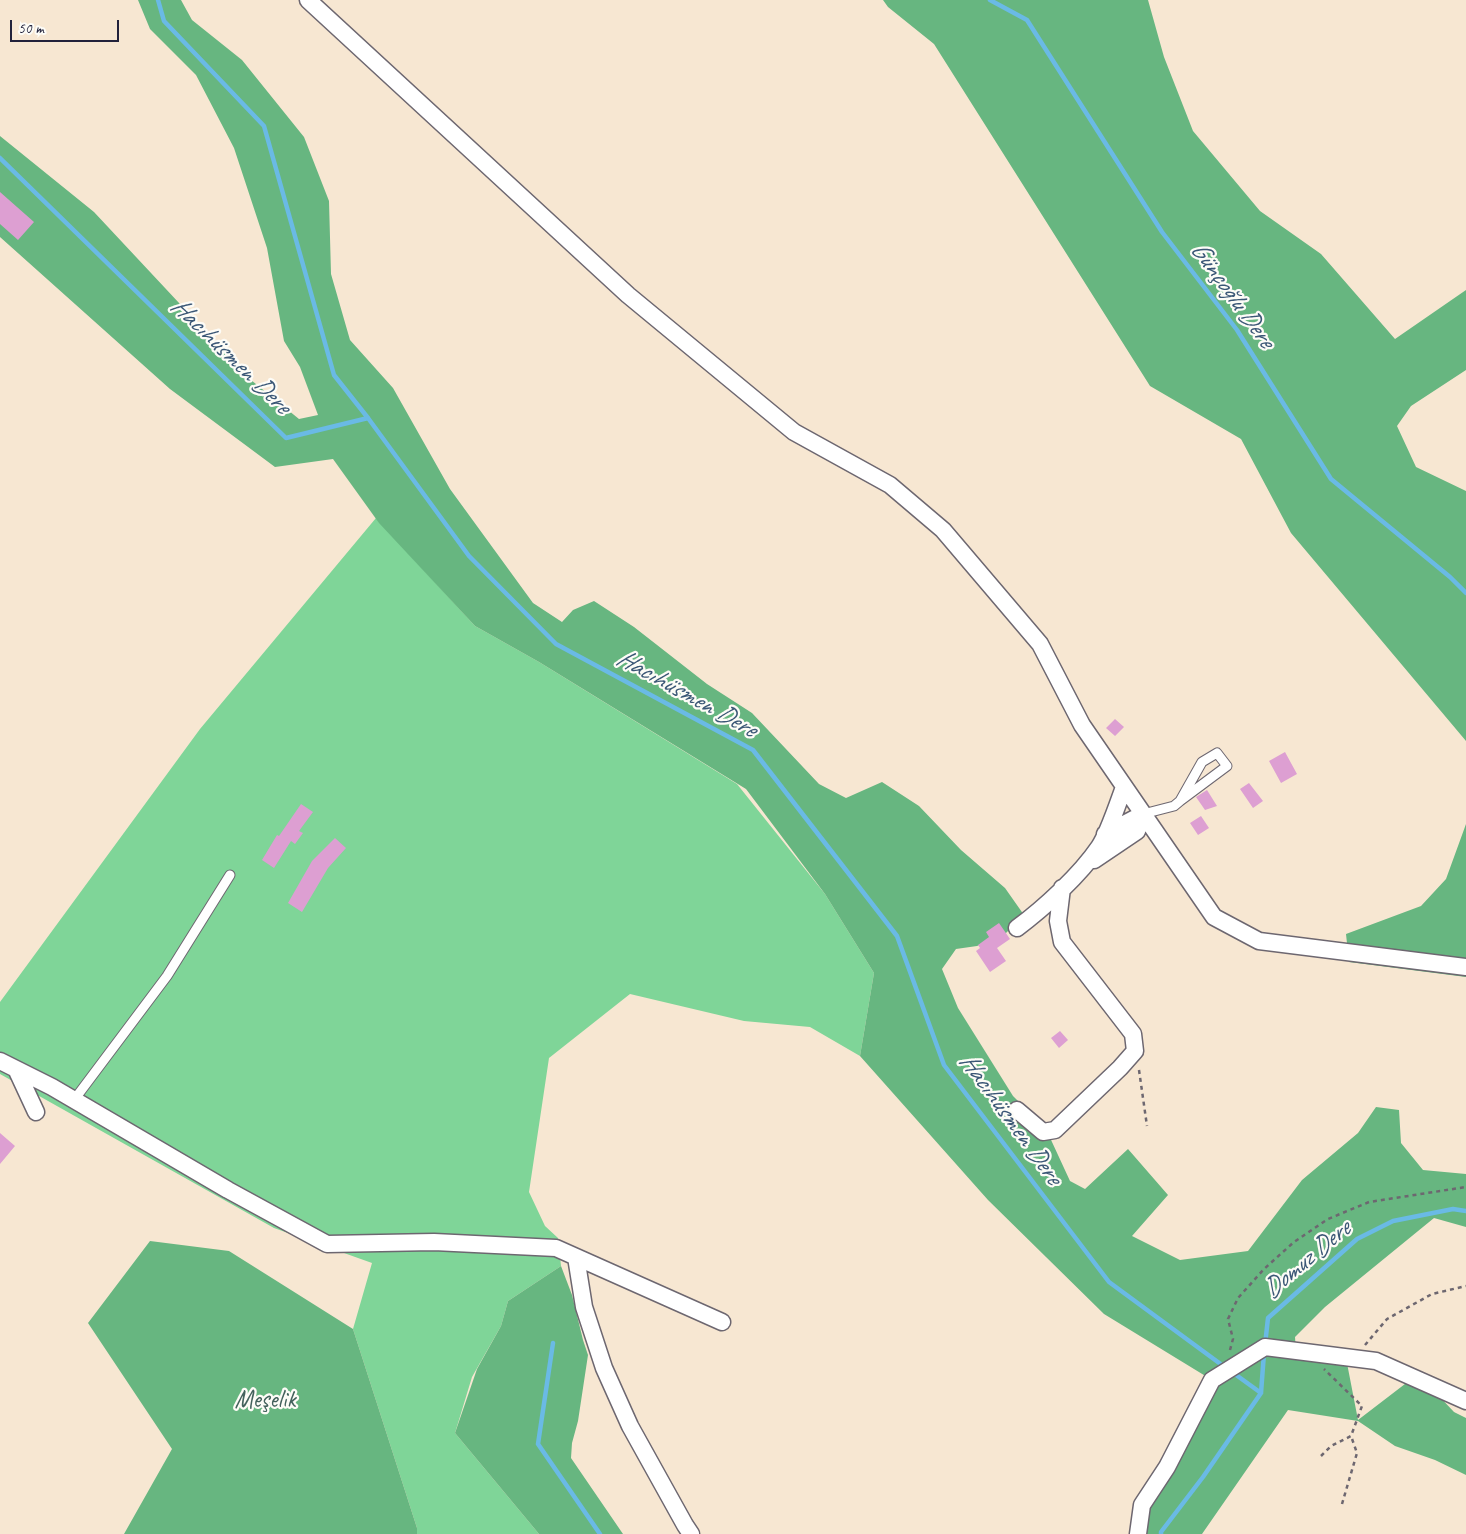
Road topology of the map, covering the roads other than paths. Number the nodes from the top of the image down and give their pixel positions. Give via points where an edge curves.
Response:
1 (308, 0) edge
2 (1124, 787) junction
3 (1180, 801) junction
4 (1143, 814) junction
5 (1105, 834) junction
6 (1081, 869) junction
7 (230, 875) dead end
8 (1062, 888) junction
9 (1017, 928) dead end
10 (1466, 967) edge
11 (0, 1061) edge
12 (16, 1069) junction
13 (74, 1100) junction
14 (1017, 1110) dead end
15 (36, 1112) dead end
16 (576, 1257) junction
17 (722, 1322) dead end
18 (1466, 1401) edge
19 (691, 1534) edge
20 (1138, 1534) edge

1 - 2 street via 628,295 794,432 890,485 944,530 1040,644 1082,724
2 - 4 street
2 - 5 street
3 - 3 lane via 1227,766 1217,753 1202,762
3 - 4 lane via 1174,806
4 - 5 street
4 - 6 street via 1137,831
4 - 10 street via 1214,917 1259,941
5 - 6 street via 1100,846
6 - 8 street
7 - 13 lane via 166,976
8 - 9 street
8 - 14 street via 1058,921 1062,942 1133,1034 1135,1051 1055,1130 1043,1132
11 - 12 street
12 - 13 street
12 - 15 street
13 - 16 street via 327,1244 434,1242 556,1248
16 - 17 street
16 - 19 street via 584,1307 604,1368 630,1426
18 - 20 street via 1376,1361 1265,1347 1212,1380 1167,1466 1142,1505

